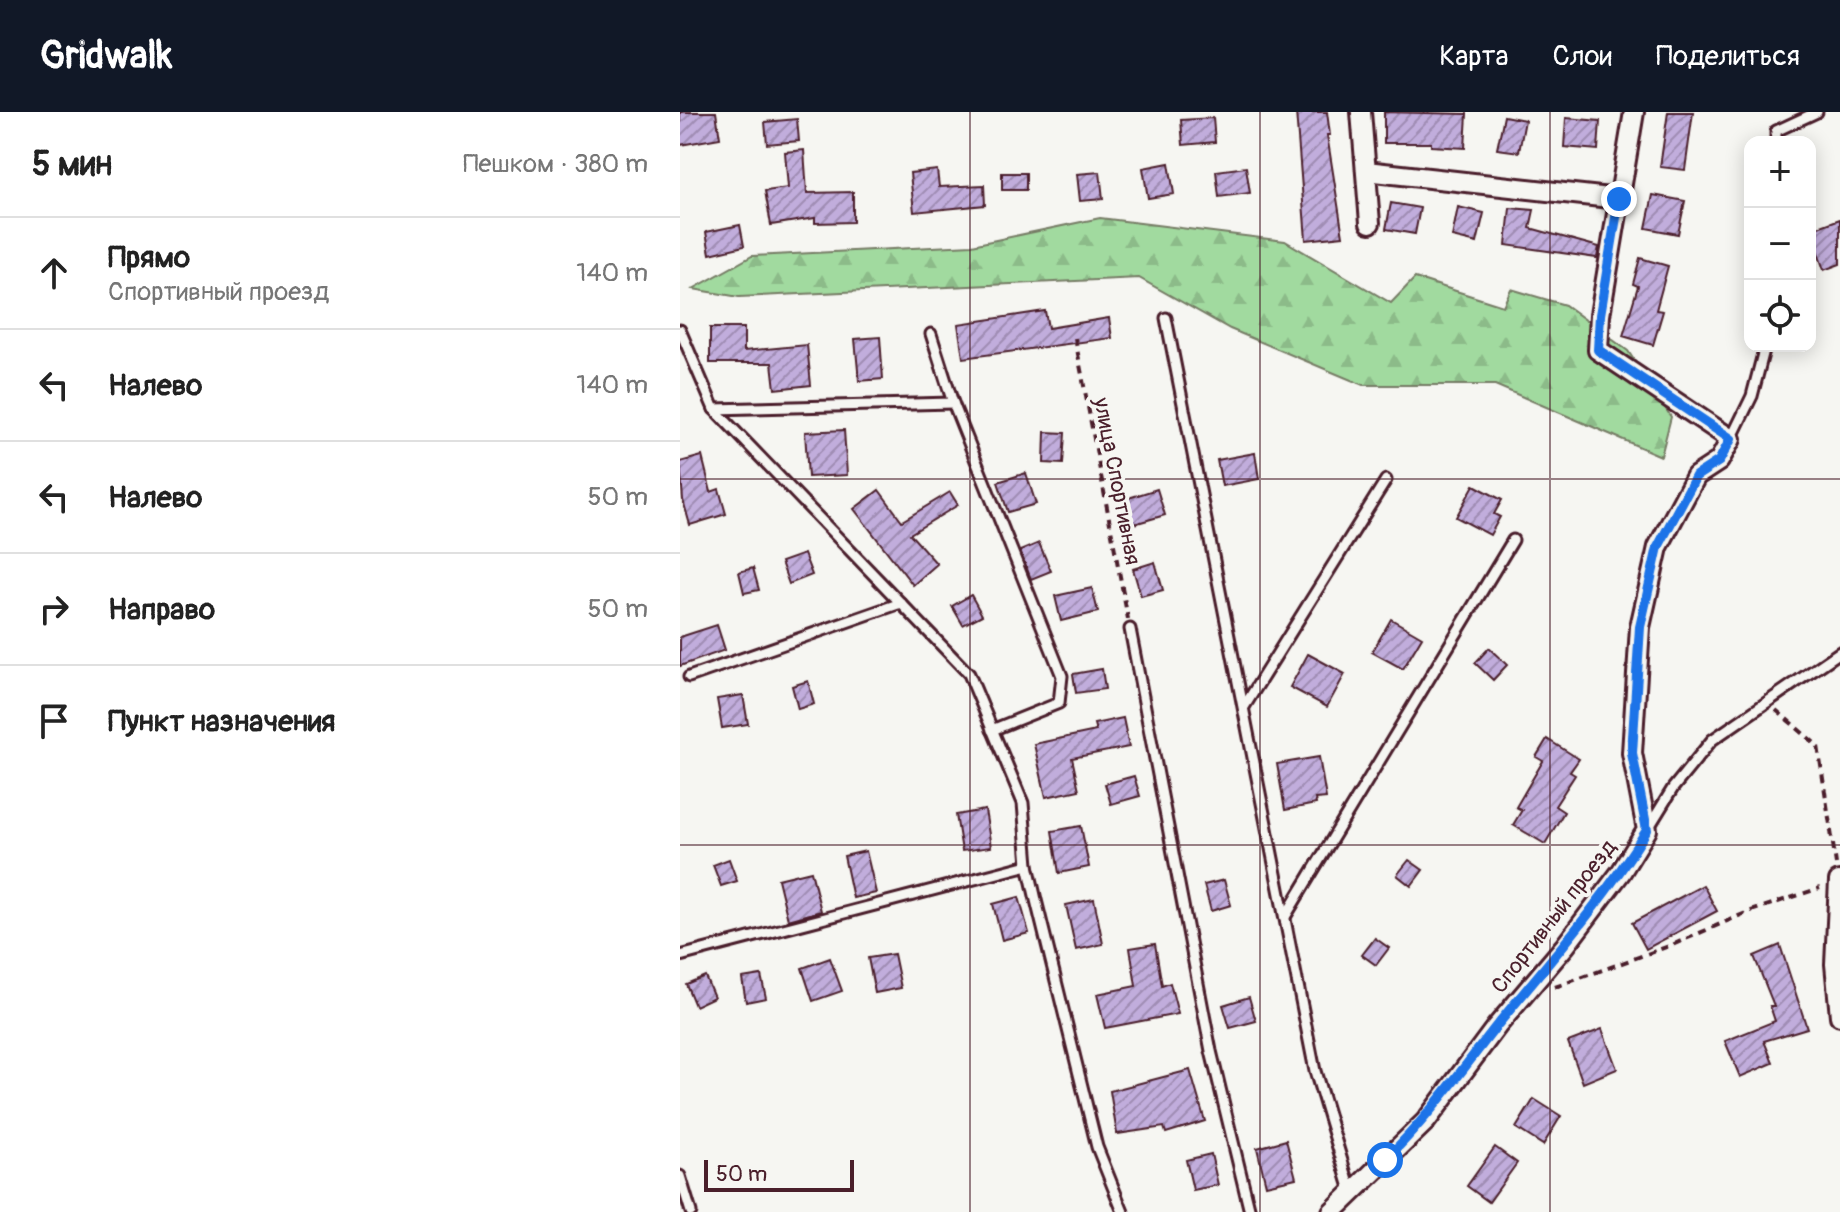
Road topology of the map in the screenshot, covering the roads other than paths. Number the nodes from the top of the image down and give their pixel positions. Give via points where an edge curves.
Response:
1 (1361, 112) edge
2 (1634, 112) edge
3 (1817, 112) edge
4 (1776, 136) edge
5 (1366, 171) junction
6 (1619, 199) junction
7 (1370, 223) dead end
8 (1166, 318) dead end
9 (680, 330) edge
10 (931, 334) dead end
11 (1763, 352) edge
12 (953, 403) junction
13 (714, 409) junction
14 (1731, 439) junction
15 (1386, 480) dead end
16 (1513, 540) dead end
17 (901, 603) junction
18 (1130, 629) road end
19 (1840, 652) edge
20 (689, 677) dead end
21 (1244, 707) junction
22 (992, 730) junction
23 (1647, 830) junction
24 (1028, 865) junction
25 (1840, 880) edge
26 (1285, 917) junction
27 (680, 956) edge
28 (1840, 1016) edge
29 (680, 1176) edge
30 (1351, 1191) junction
31 (691, 1212) edge
32 (1123, 1212) edge
33 (1250, 1212) edge
34 (1332, 1212) edge

1 - 5 street
2 - 6 street
3 - 4 lane via 1776,131
5 - 6 street
5 - 7 street
6 - 14 street via 1598,350
8 - 21 lane
9 - 13 lane
10 - 12 lane
11 - 14 lane via 1752,396
12 - 13 lane
12 - 22 lane via 1062,676 1059,703
13 - 17 lane
14 - 23 street via 1719,461 1696,476 1658,547 1640,627 1632,753
15 - 21 lane
16 - 26 lane
17 - 20 lane
17 - 22 lane via 969,674
18 - 33 lane via 1211,1051
19 - 23 lane, Спортивный проезд via 1712,740
21 - 26 lane
22 - 24 lane via 1023,803
23 - 30 street, Спортивный проезд via 1621,872 1426,1121
24 - 27 lane
24 - 32 lane via 1097,1147
25 - 28 street via 1835,964
26 - 30 lane via 1315,1071
29 - 31 lane
30 - 34 street, Спортивный проезд

